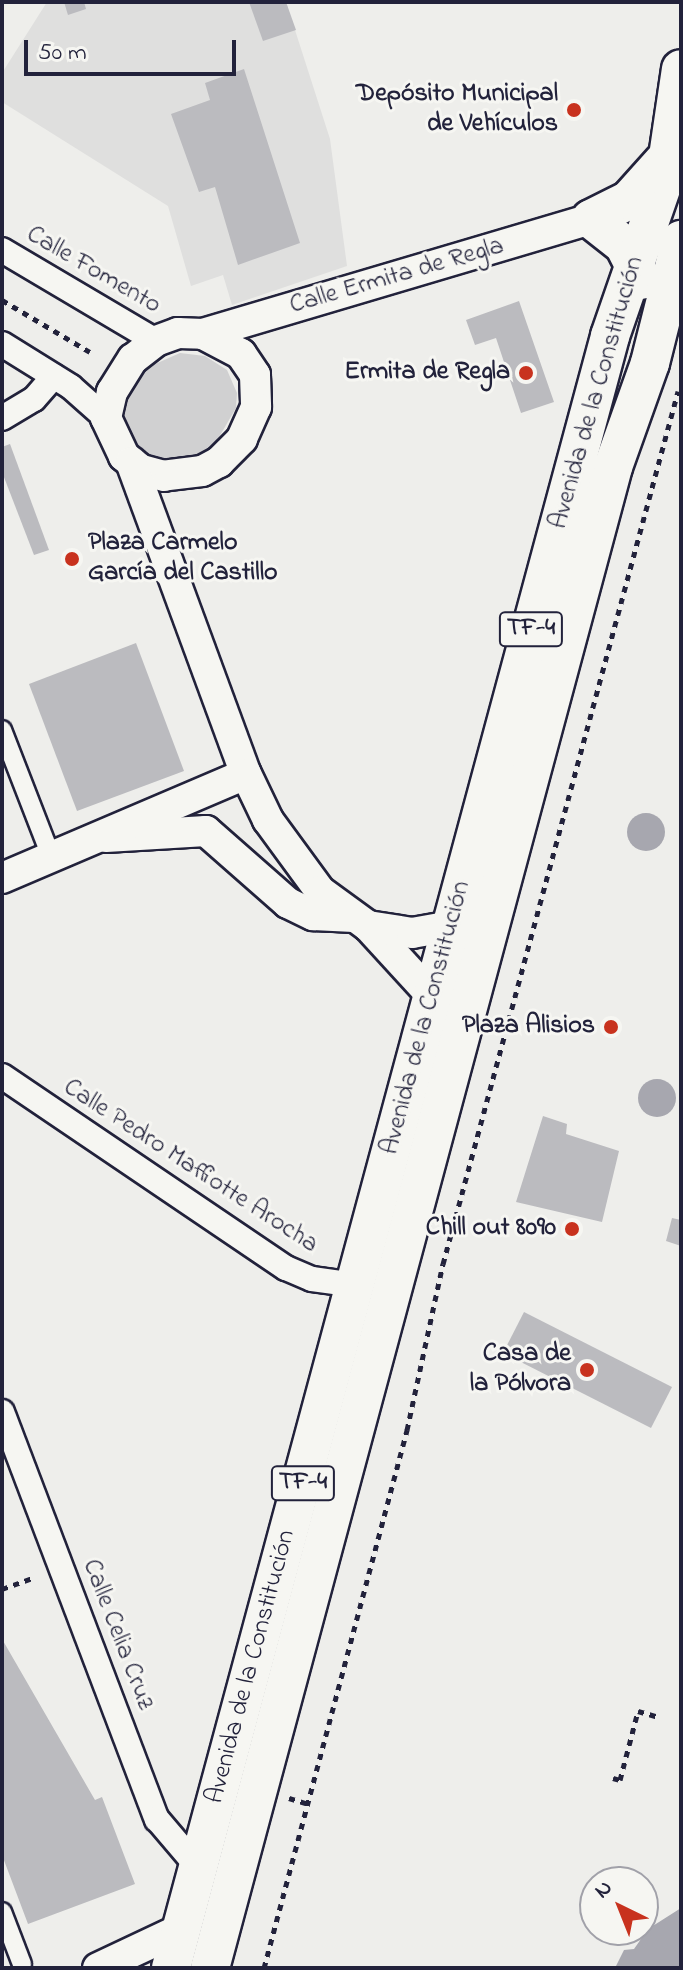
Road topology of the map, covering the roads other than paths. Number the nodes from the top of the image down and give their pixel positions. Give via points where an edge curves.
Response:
1 (681, 69) edge
2 (671, 152) junction
3 (591, 219) junction
4 (674, 234) edge
5 (2, 250) edge
6 (634, 262) junction
7 (203, 334) junction
8 (156, 341) junction
9 (2, 344) edge
10 (54, 376) junction
11 (2, 418) edge
12 (106, 418) junction
13 (131, 462) junction
14 (613, 467) junction
15 (2, 730) edge
16 (246, 774) junction
17 (106, 837) junction
18 (52, 859) junction
19 (2, 878) edge
20 (496, 916) junction
21 (361, 921) junction
22 (451, 928) junction
23 (433, 997) junction
24 (2, 1076) edge
25 (355, 1285) junction
26 (2, 1412) edge
27 (197, 1866) junction
28 (2, 1912) edge
29 (181, 1929) junction
30 (22, 1964) dead end
31 (98, 1968) edge
32 (171, 1968) edge
33 (210, 1968) edge

1 - 2 main road, Avenida de la Constitución / TF-4
2 - 3 main road via 629,200
2 - 4 main road, Avenida de la Constitución / TF-4
3 - 6 main road via 610,231
3 - 7 street, Calle Ermita de Regla
4 - 6 main road, Avenida de la Constitución / TF-4
4 - 14 main road, Avenida de la Constitución / TF-4 via 650,363
5 - 8 street, Calle Fomento
6 - 14 main road via 644,284 644,300 620,392
6 - 22 main road, Avenida de la Constitución / TF-4
7 - 8 street via 178,333
7 - 13 street via 241,354 255,375 256,407 242,439 219,462 180,477 149,474
8 - 12 street via 121,374
9 - 10 street
10 - 11 street via 34,399
10 - 12 street
12 - 13 street via 114,442
13 - 16 street
14 - 20 main road, Avenida de la Constitución / TF-4
15 - 18 street
16 - 17 street
16 - 21 street via 300,867
17 - 18 street
17 - 21 street via 206,831 288,903 313,915
18 - 19 street
20 - 22 street
20 - 33 main road, Avenida de la Constitución / TF-4
21 - 22 street via 412,933
21 - 23 street
22 - 23 main road, Avenida de la Constitución / TF-4
23 - 25 main road, Avenida de la Constitución / TF-4
24 - 25 street, Calle Pedro Maffiotte Arocha via 286,1268 312,1279
25 - 27 main road, Avenida de la Constitución / TF-4
26 - 27 street, Calle Celia Cruz via 157,1819
27 - 29 main road, Avenida de la Constitución / TF-4
28 - 30 street
29 - 31 street
29 - 32 main road, Avenida de la Constitución / TF-4

